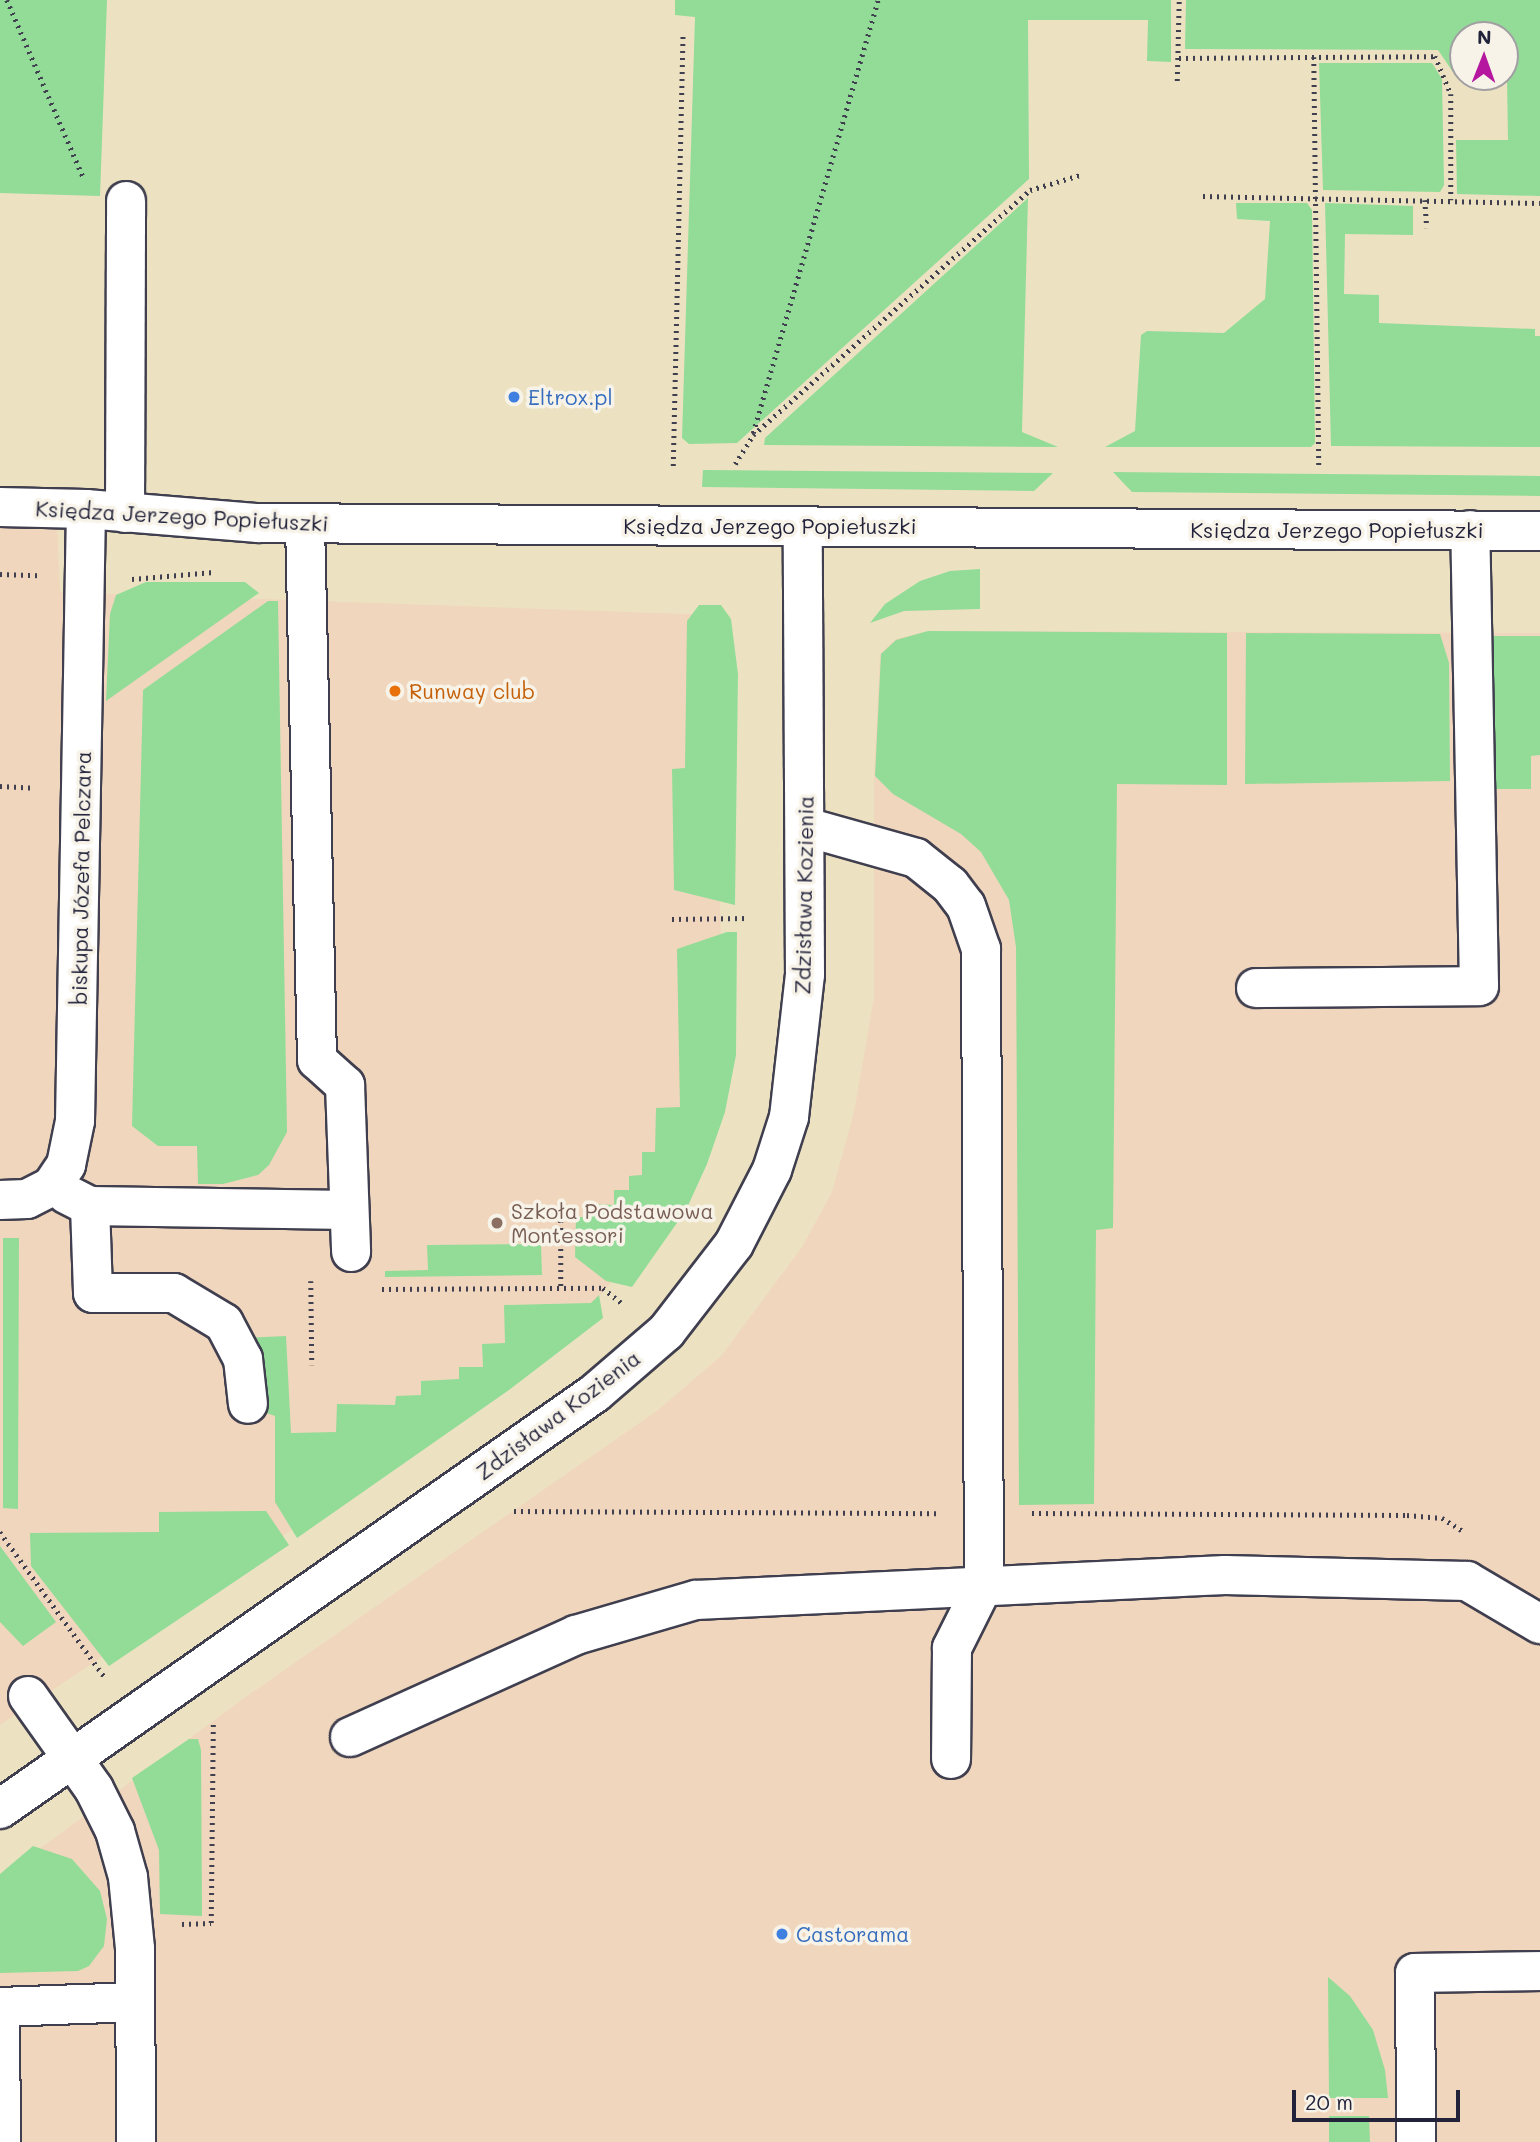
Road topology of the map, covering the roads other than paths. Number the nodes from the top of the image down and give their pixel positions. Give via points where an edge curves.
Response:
1 (126, 201) dead end
2 (0, 507) edge
3 (86, 509) junction
4 (125, 513) junction
5 (305, 523) junction
6 (803, 527) junction
7 (1470, 530) junction
8 (1540, 531) edge
9 (807, 827) junction
10 (1256, 988) dead end
11 (51, 1187) junction
12 (0, 1200) edge
13 (90, 1206) junction
14 (349, 1210) junction
15 (351, 1252) road end
16 (248, 1404) dead end
17 (984, 1584) junction
18 (1540, 1624) edge
19 (27, 1696) dead end
20 (350, 1737) dead end
21 (72, 1757) junction
22 (951, 1759) dead end
23 (0, 1809) edge
24 (1540, 1970) edge
25 (135, 2002) junction
26 (0, 2007) edge
27 (0, 2022) edge
28 (1, 2142) edge
29 (136, 2142) edge
30 (1416, 2142) edge

1 - 4 street
2 - 3 street, Księdza Jerzego Popiełuszki
3 - 4 street, Księdza Jerzego Popiełuszki
3 - 11 street, biskupa Józefa Pelczara via 75,1121 66,1165
4 - 5 street, Księdza Jerzego Popiełuszki
5 - 6 street, Księdza Jerzego Popiełuszki
5 - 14 street via 317,1060 345,1085
6 - 7 street, Księdza Jerzego Popiełuszki
6 - 9 street, Zdzisława Kozienia
7 - 8 street, Księdza Jerzego Popiełuszki
7 - 10 street via 1479,986
9 - 17 street via 916,858 950,885 966,906 981,949
9 - 21 street, Zdzisława Kozienia via 804,975 789,1117 772,1170 734,1244 703,1289 666,1332 595,1393
11 - 12 street via 27,1199
11 - 13 street
13 - 14 street
13 - 16 street via 93,1293 174,1293 224,1323 243,1359
14 - 15 street
17 - 18 street via 1225,1575 1467,1581
17 - 20 street via 696,1600 576,1635
17 - 22 street via 952,1648
19 - 21 street
21 - 23 street, Zdzisława Kozienia
21 - 25 street via 115,1831 128,1877
24 - 30 street via 1415,1973
25 - 26 street
25 - 29 street
27 - 28 street

